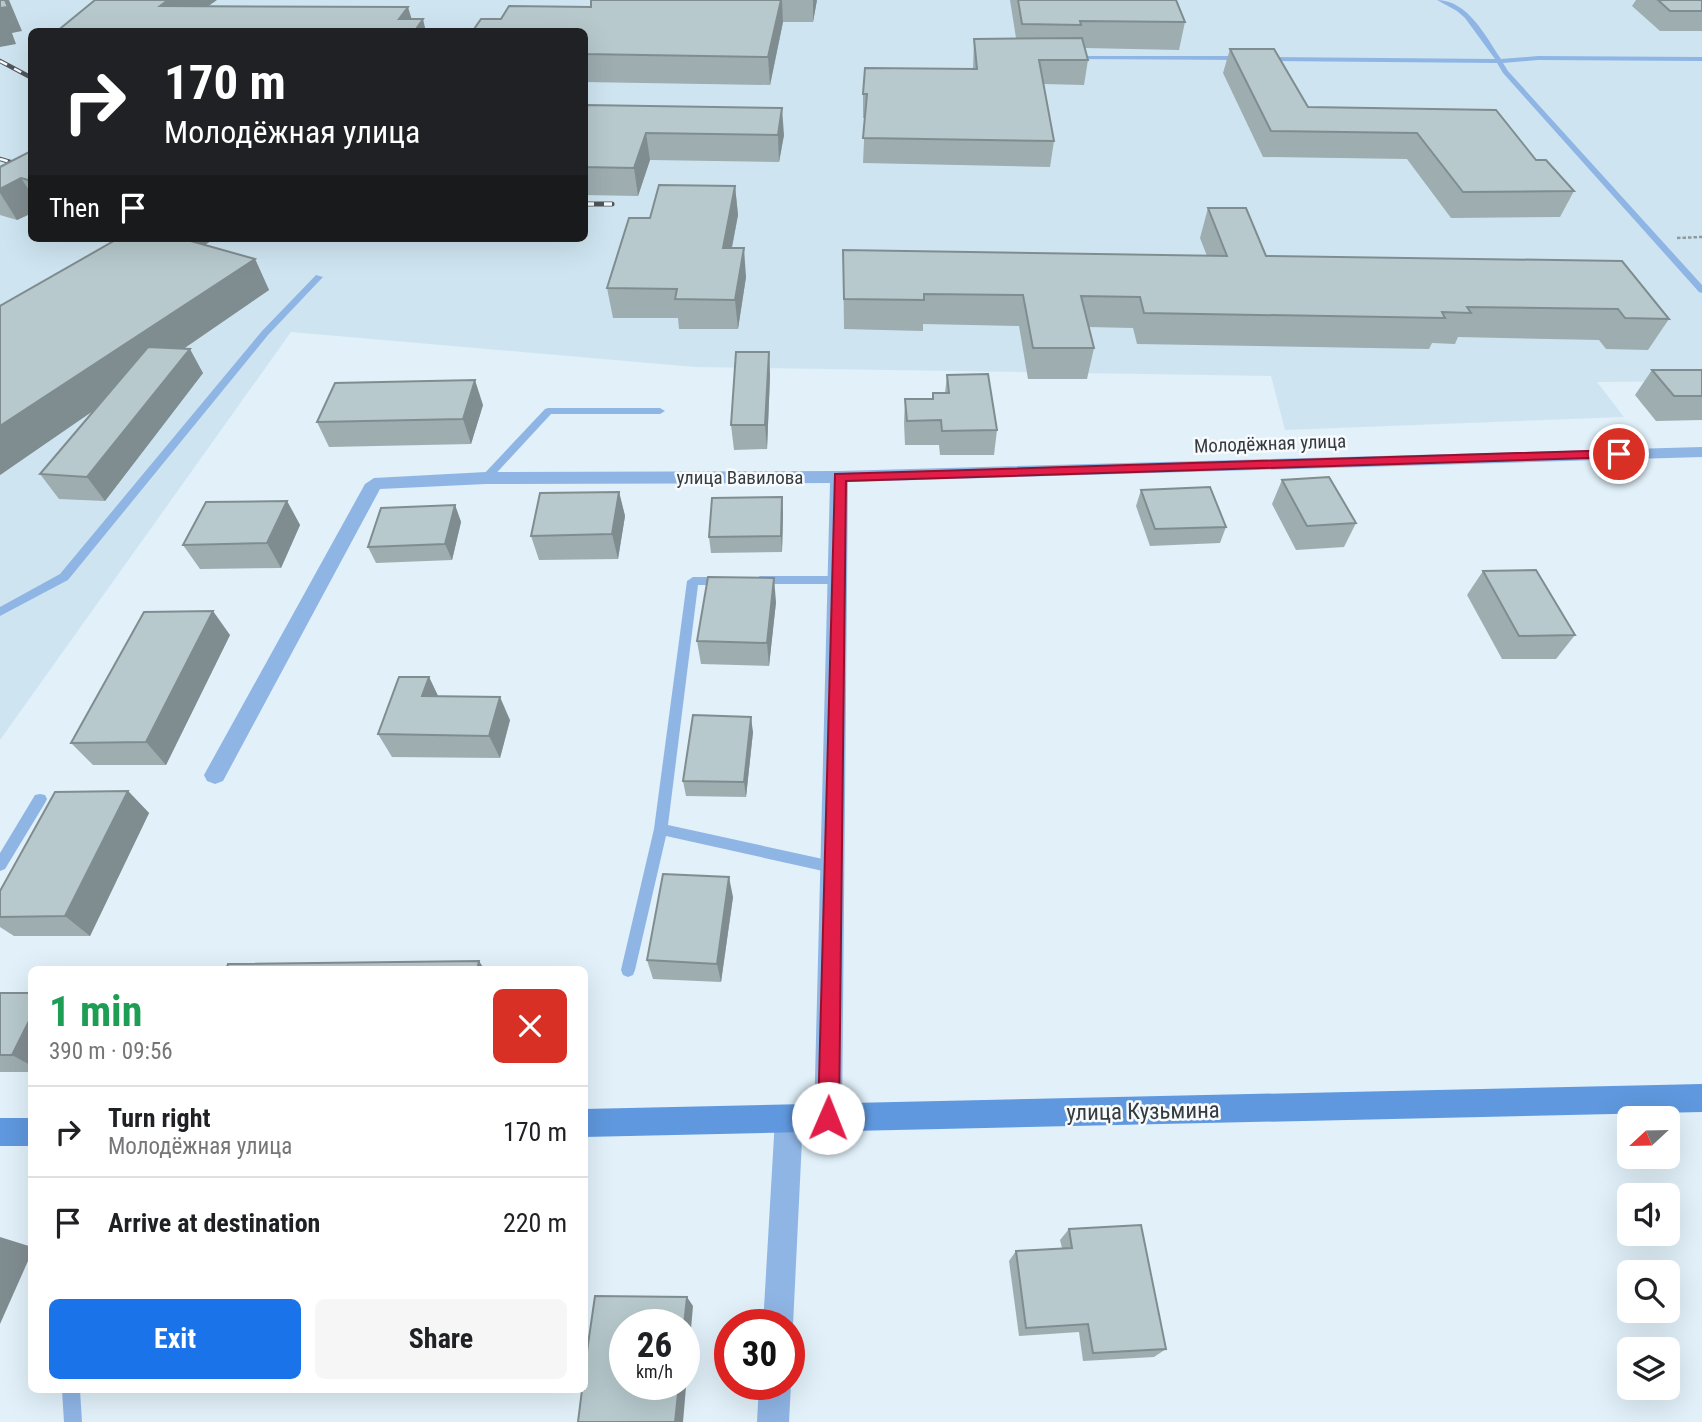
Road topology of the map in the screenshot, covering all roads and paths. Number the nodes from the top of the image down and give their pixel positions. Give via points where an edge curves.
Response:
1 (1440, 0) edge
2 (1066, 57) edge
3 (1702, 59) edge
4 (1499, 61) junction
5 (319, 277) dead end
6 (1702, 290) edge
7 (660, 411) dead end
8 (1702, 452) edge
9 (839, 477) junction
10 (486, 478) junction
11 (838, 580) junction
12 (0, 612) edge
13 (215, 775) dead end
14 (40, 799) dead end
15 (661, 829) junction
16 (0, 865) edge
17 (832, 867) junction
18 (628, 970) dead end
19 (1702, 1098) edge
20 (828, 1118) junction
21 (789, 1119) junction
22 (588, 1123) edge
23 (0, 1132) edge
24 (28, 1132) edge
25 (779, 1309) edge
26 (71, 1393) edge
27 (774, 1400) edge
28 (73, 1422) edge
29 (773, 1422) edge

1 - 4 lane via 1457,6
2 - 4 lane
3 - 4 lane
4 - 6 lane
5 - 12 lane via 265,333 64,577
7 - 10 lane via 548,411
8 - 9 street, Молодёжная улица
9 - 10 street, улица Вавилова
9 - 11 street
10 - 13 street, улица Вавилова via 374,484
11 - 15 lane via 693,580
11 - 17 street
14 - 16 lane
15 - 17 lane
15 - 18 lane
17 - 20 street
19 - 20 main road, улица Кузьмина
20 - 21 main road, улица Кузьмина
21 - 22 main road, улица Кузьмина
21 - 25 street
23 - 24 main road
26 - 28 lane
27 - 29 street

